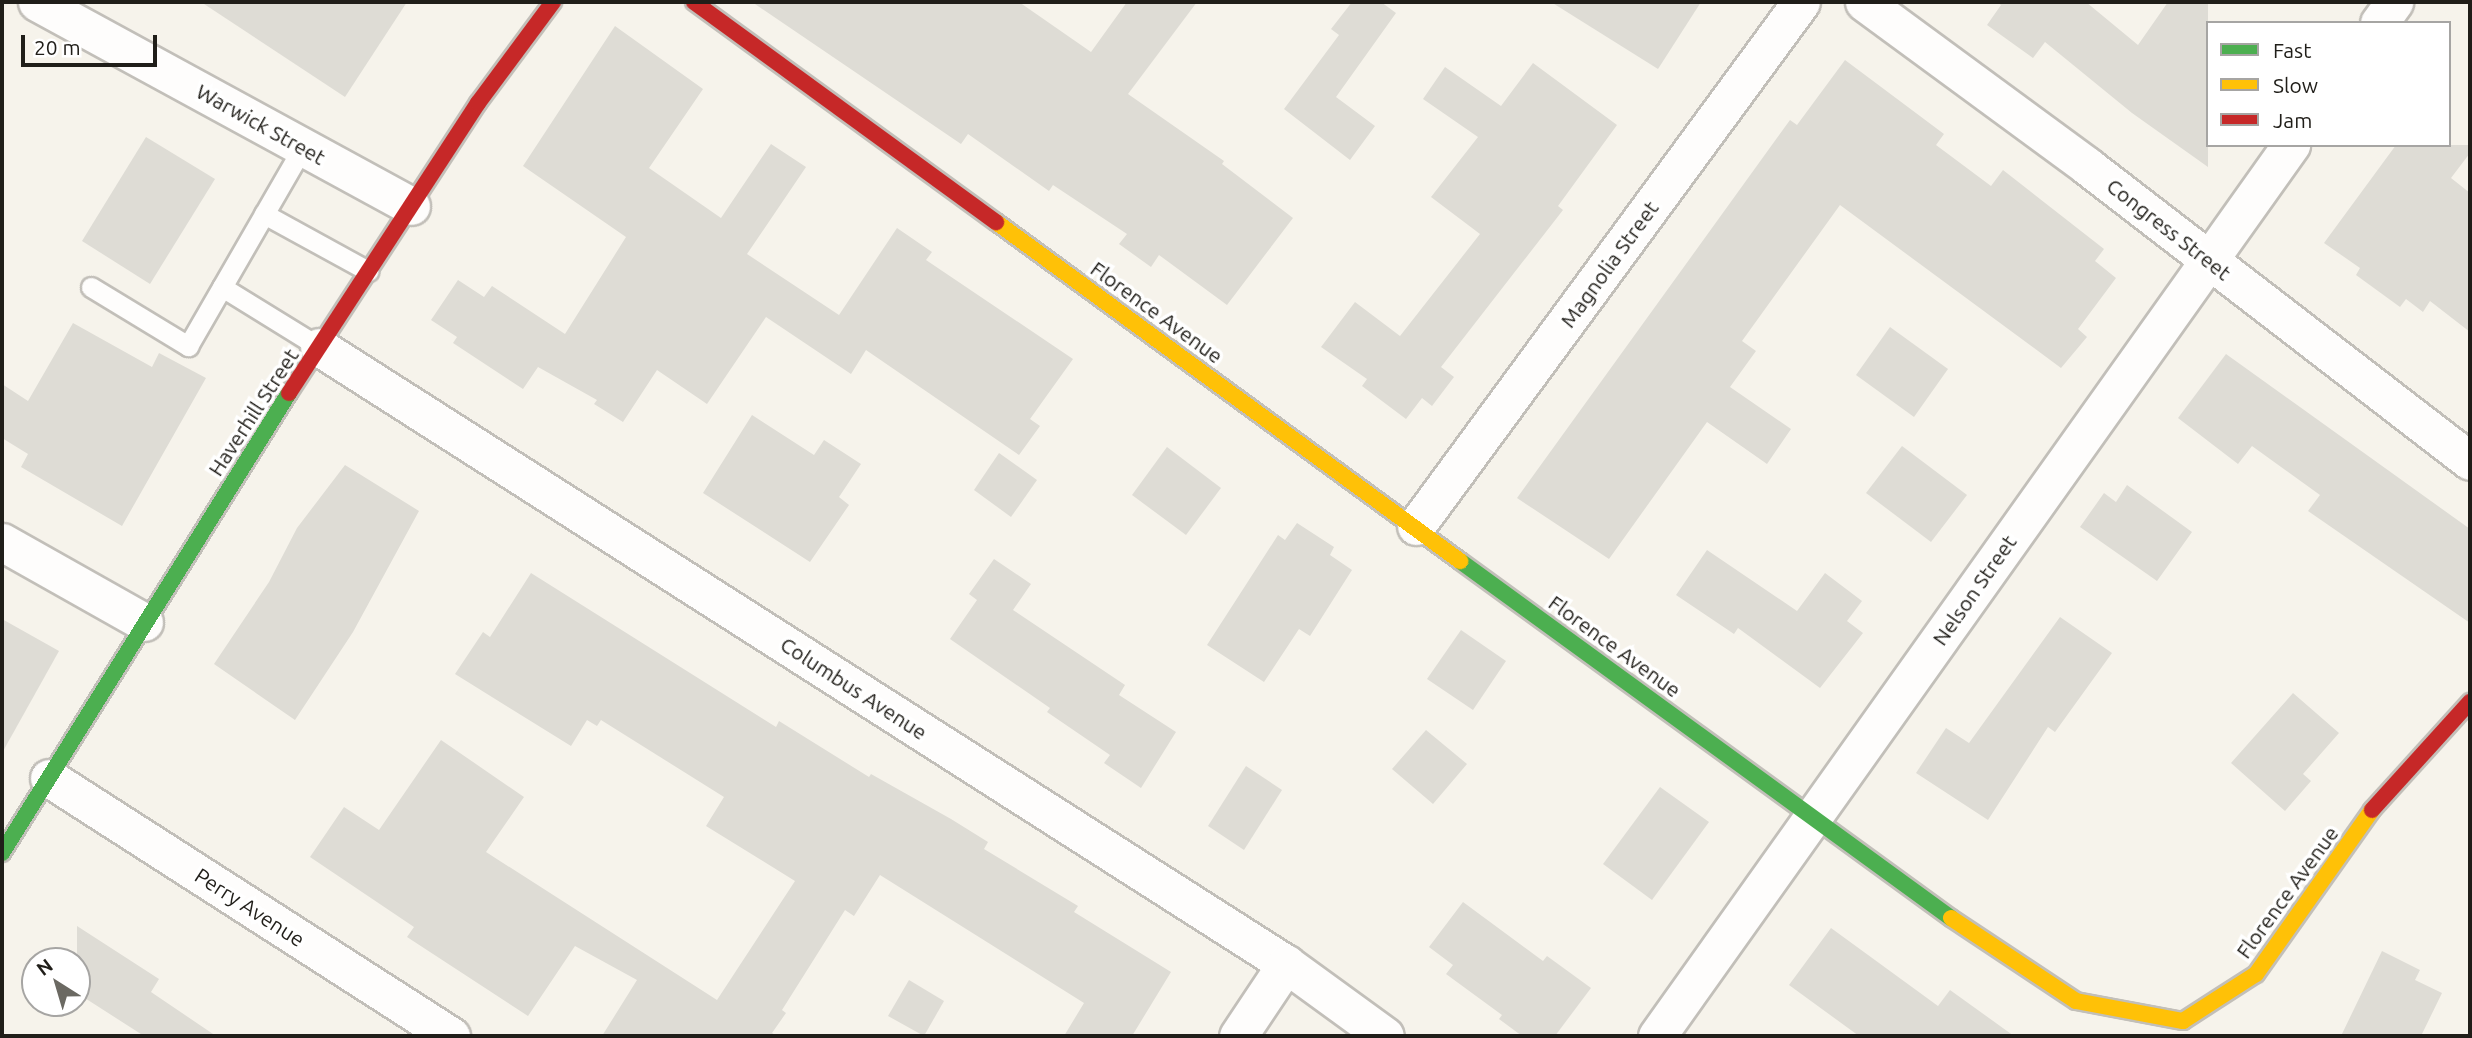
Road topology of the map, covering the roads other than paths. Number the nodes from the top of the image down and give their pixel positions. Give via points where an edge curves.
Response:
1 (37, 2) edge
2 (553, 2) edge
3 (694, 2) edge
4 (1801, 2) edge
5 (1864, 2) edge
6 (2394, 2) edge
7 (2380, 21) edge
8 (303, 147) junction
9 (2290, 147) edge
10 (411, 206) junction
11 (264, 214) junction
12 (2209, 260) junction
13 (368, 271) junction
14 (91, 287) dead end
15 (222, 287) junction
16 (319, 347) junction
17 (2470, 461) edge
18 (1416, 526) junction
19 (2, 542) edge
20 (144, 622) junction
21 (2470, 702) edge
22 (49, 778) junction
23 (1812, 817) junction
24 (2, 853) edge
25 (1286, 964) junction
26 (451, 1036) edge
27 (1238, 1036) edge
28 (1385, 1036) edge
29 (1657, 1036) edge

1 - 8 street, Warwick Street
2 - 10 street, Haverhill Street via 478,103
3 - 18 street, Florence Avenue
4 - 18 street, Magnolia Street
5 - 12 street, Congress Street
6 - 7 street
8 - 10 street, Warwick Street
8 - 11 lane
9 - 12 street, Nelson Street
10 - 13 street, Haverhill Street
11 - 13 lane
11 - 15 lane
12 - 17 street, Congress Street
12 - 23 street, Nelson Street
13 - 16 street, Haverhill Street
14 - 15 lane via 188,346
15 - 16 lane
16 - 20 street, Haverhill Street
16 - 25 street, Columbus Avenue
18 - 23 street, Florence Avenue
19 - 20 street
20 - 22 street, Haverhill Street
21 - 23 street, Florence Avenue via 2383,795 2256,974 2183,1021 2076,1000 1940,911
22 - 24 street, Haverhill Street
22 - 26 street, Perry Avenue
23 - 29 street, Nelson Street
25 - 27 street
25 - 28 street, Columbus Avenue

